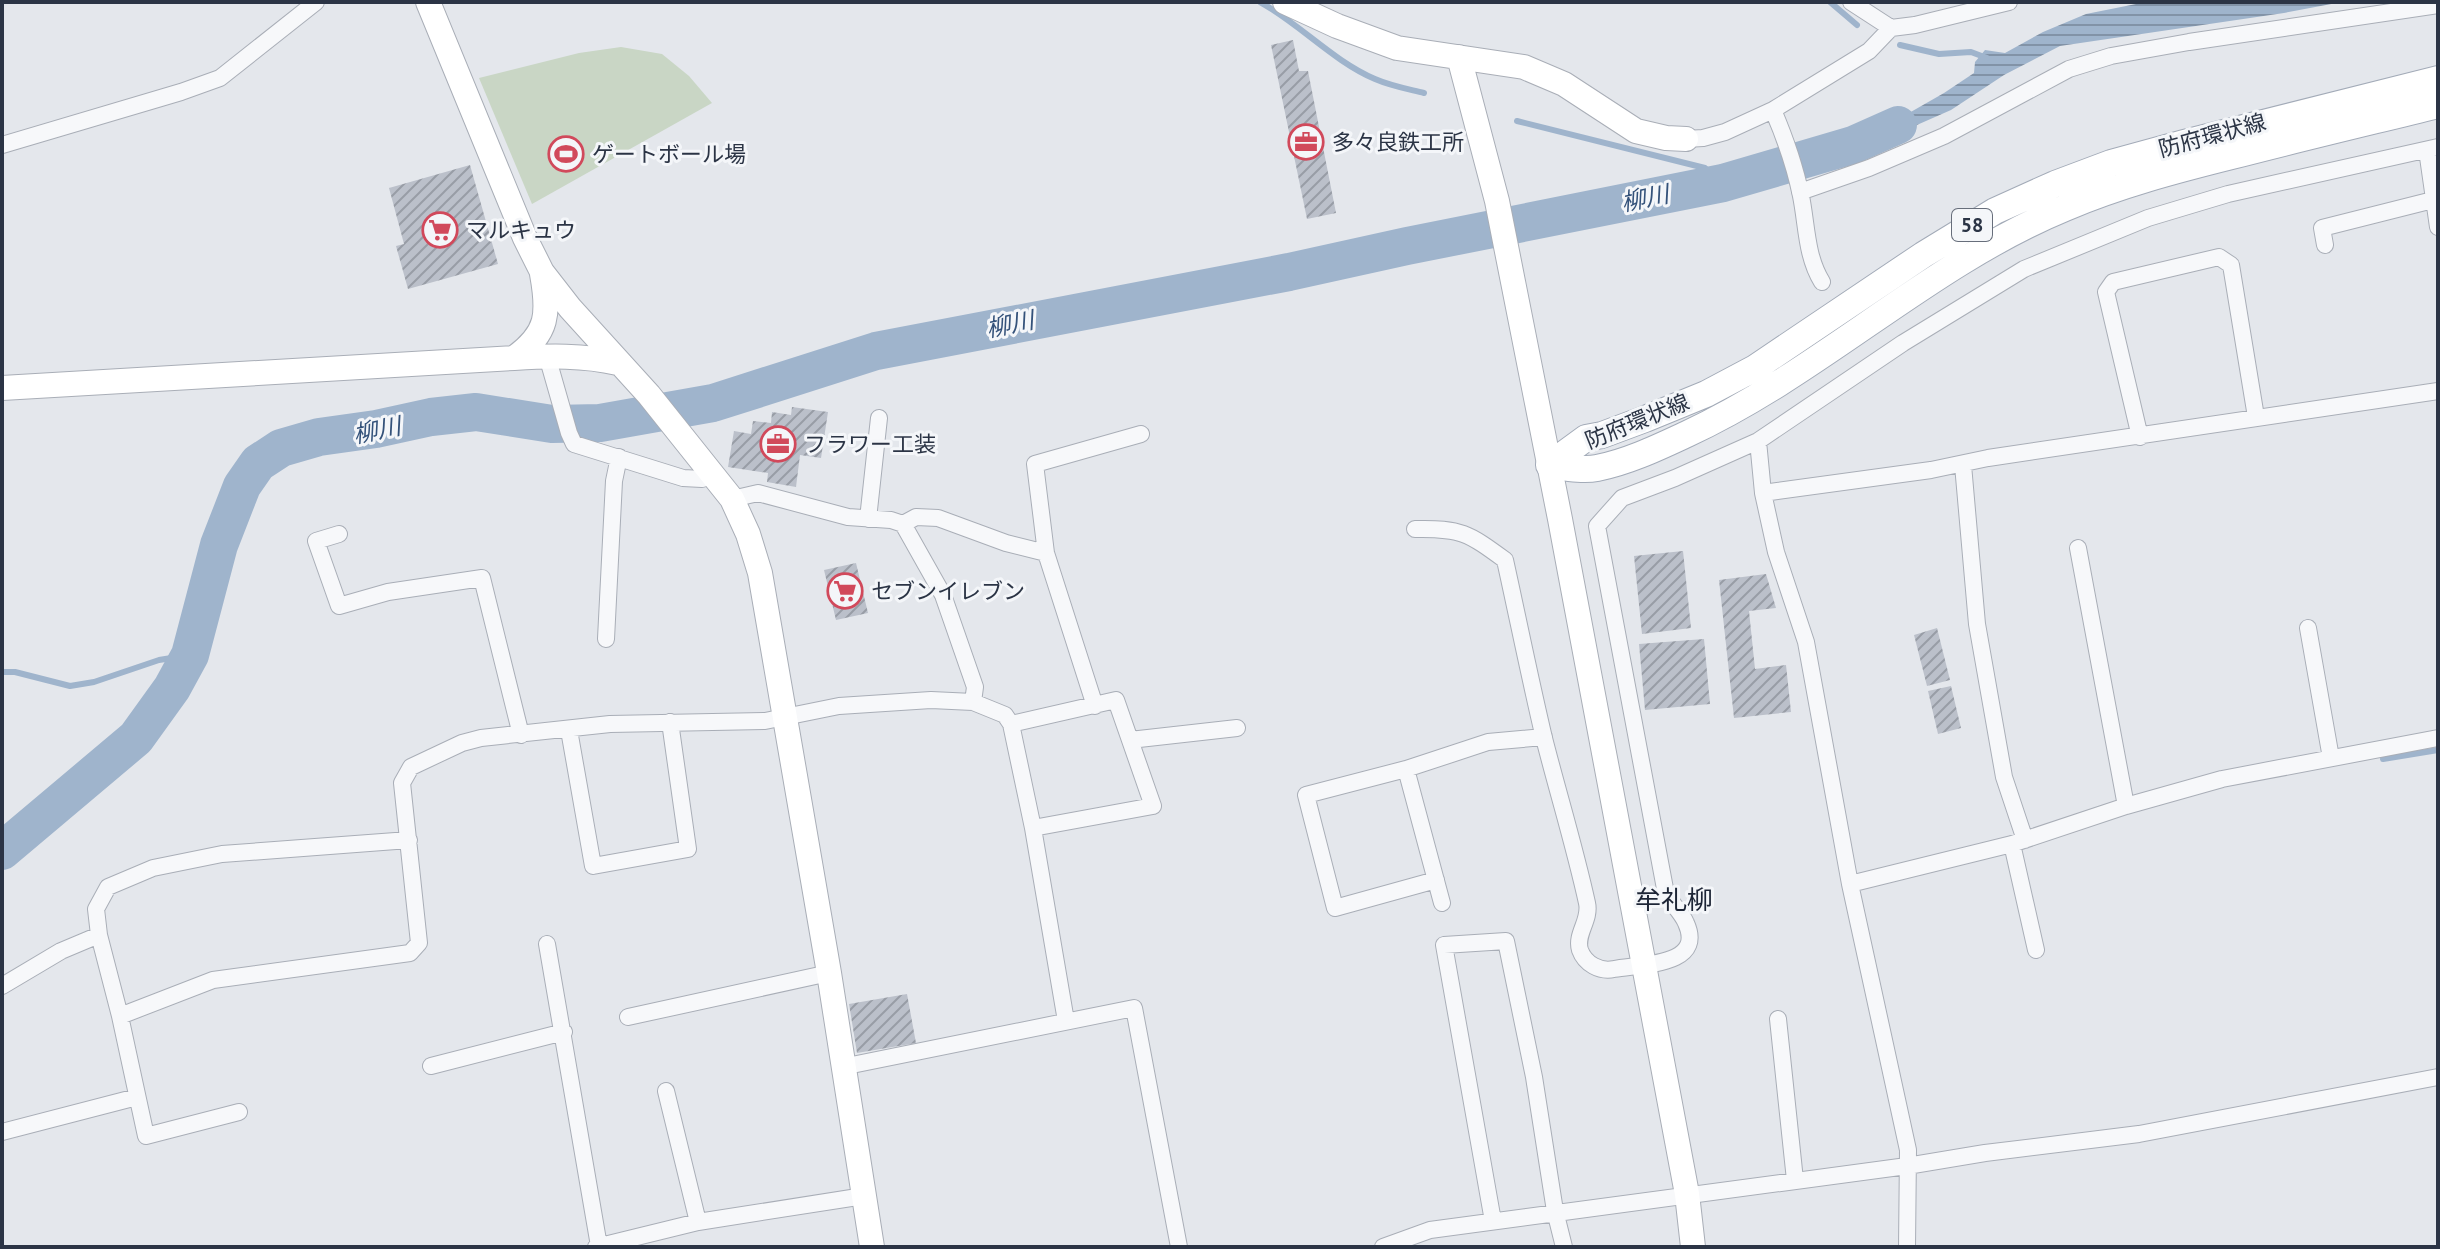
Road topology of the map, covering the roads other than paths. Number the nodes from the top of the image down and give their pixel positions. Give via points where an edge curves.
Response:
1 (316, 2) edge
2 (428, 2) edge
3 (1285, 2) edge
4 (1851, 2) edge
5 (2009, 2) edge
6 (2438, 5) edge
7 (1891, 28) junction
8 (1459, 57) junction
9 (2438, 79) edge
10 (2438, 105) edge
11 (1773, 110) junction
12 (1686, 139) joint
13 (2, 145) edge
14 (2432, 149) edge
15 (1799, 188) junction
16 (2433, 200) junction
17 (2438, 227) edge
18 (2325, 245) dead end
19 (542, 272) junction
20 (1822, 282) dead end
21 (547, 356) junction
22 (514, 358) junction
23 (618, 363) junction
24 (2, 388) edge
25 (2438, 391) edge
26 (2256, 417) junction
27 (879, 418) dead end
28 (1141, 434) dead end
29 (2140, 437) junction
30 (1758, 441) junction
31 (619, 457) junction
32 (1549, 465) junction
33 (1963, 465) junction
34 (712, 476) junction
35 (1763, 493) junction
36 (732, 499) junction
37 (868, 519) junction
38 (903, 524) junction
39 (1415, 529) dead end
40 (339, 534) dead end
41 (2078, 548) dead end
42 (1046, 553) junction
43 (2308, 628) dead end
44 (606, 639) dead end
45 (973, 702) junction
46 (1095, 706) junction
47 (784, 718) junction
48 (670, 722) junction
49 (1011, 724) junction
50 (1237, 728) dead end
51 (569, 730) junction
52 (521, 735) junction
53 (1544, 737) junction
54 (2438, 738) edge
55 (1130, 740) junction
56 (2331, 758) junction
57 (1406, 769) junction
58 (2126, 806) junction
59 (1033, 828) junction
60 (409, 840) junction
61 (2019, 842) junction
62 (1436, 880) junction
63 (1850, 884) junction
64 (1442, 903) dead end
65 (99, 935) junction
66 (547, 944) dead end
67 (2036, 950) dead end
68 (1643, 964) junction
69 (829, 973) junction
70 (2, 986) edge
71 (120, 1016) junction
72 (628, 1017) dead end
73 (1778, 1019) dead end
74 (1066, 1021) junction
75 (564, 1032) junction
76 (431, 1066) dead end
77 (842, 1067) junction
78 (2438, 1077) edge
79 (666, 1091) dead end
80 (137, 1097) junction
81 (239, 1112) dead end
82 (2, 1132) edge
83 (1907, 1166) junction
84 (1795, 1180) junction
85 (1687, 1194) junction
86 (864, 1196) junction
87 (1555, 1211) junction
88 (1493, 1221) junction
89 (698, 1222) junction
90 (598, 1247) edge
91 (872, 1247) edge
92 (1179, 1247) edge
93 (1383, 1247) edge
94 (1564, 1247) edge
95 (1693, 1247) edge
96 (1907, 1247) edge

1 - 13 street via 220,78
2 - 19 street
3 - 8 street via 1397,48
4 - 7 street
5 - 7 street
6 - 15 street via 2111,56 2069,69 1944,136 1869,168
7 - 11 street via 1869,51
8 - 12 street via 1544,75 1636,131
8 - 32 street via 1497,201
9 - 32 main road, 防府環状線 / 58 via 2111,163 2055,184 1995,211 1923,255 1755,368 1706,394 1586,438
10 - 32 main road, 防府環状線 / 58 via 2191,166 2065,208 2008,234 1715,421 1593,469
11 - 12 street via 1725,132
11 - 15 street
14 - 16 street
14 - 30 street via 2228,194 2060,253 1974,299
15 - 20 street via 1812,267
16 - 17 street
16 - 18 street via 2322,228
19 - 22 street via 545,323 531,346
19 - 23 street
21 - 22 street
21 - 23 street
21 - 31 street via 574,444
22 - 24 street
23 - 34 street
25 - 26 street
26 - 29 street
26 - 29 street via 2231,265 2219,257 2113,282 2106,292
27 - 37 street
28 - 42 street via 1035,464
29 - 33 street
30 - 35 street
30 - 68 street via 1622,498 1597,526 1666,894 1686,921 1689,939 1680,956
31 - 34 street via 683,478
31 - 44 street
32 - 68 street
33 - 35 street
33 - 61 street via 1977,624
34 - 36 street
35 - 63 street via 1806,642
36 - 37 street via 758,493
36 - 47 street via 760,573
37 - 38 street
38 - 42 street via 916,517 938,518
38 - 45 street via 943,595 975,687
39 - 53 street via 1445,528 1471,535 1505,560
40 - 52 street via 316,541 339,606 388,592 482,578
41 - 58 street
42 - 46 street
43 - 56 street
45 - 47 street via 839,706
45 - 49 street via 1005,715
46 - 49 street
46 - 55 street via 1116,700
47 - 48 street
47 - 69 street
48 - 51 street
48 - 51 street via 688,849 593,866
49 - 59 street
50 - 55 street
51 - 52 street
52 - 60 street via 462,743 411,767 402,783
53 - 57 street via 1488,742
53 - 68 street via 1589,909 1578,942 1581,953 1589,963 1608,970
54 - 56 street
55 - 59 street via 1153,806
56 - 58 street via 2222,779
57 - 62 street
57 - 62 street via 1306,795 1335,908
58 - 61 street
59 - 74 street
60 - 65 street via 222,854 153,868 108,887 96,909
60 - 71 street via 419,943 410,953 213,980
61 - 63 street
61 - 67 street
62 - 64 street
63 - 83 street via 1908,1150
65 - 70 street
65 - 71 street
66 - 75 street
68 - 85 street
69 - 72 street
69 - 77 street
71 - 80 street
73 - 84 street
74 - 77 street
74 - 92 street via 1134,1008
75 - 76 street
75 - 90 street
77 - 86 street
78 - 83 street via 2139,1134
79 - 89 street
80 - 81 street via 146,1136
80 - 82 street
83 - 84 street
83 - 96 street
84 - 85 street
85 - 87 street
85 - 95 street
86 - 89 street
86 - 91 street
87 - 88 street
87 - 88 street via 1506,941 1444,945
87 - 94 street
88 - 93 street via 1430,1230
89 - 90 street

